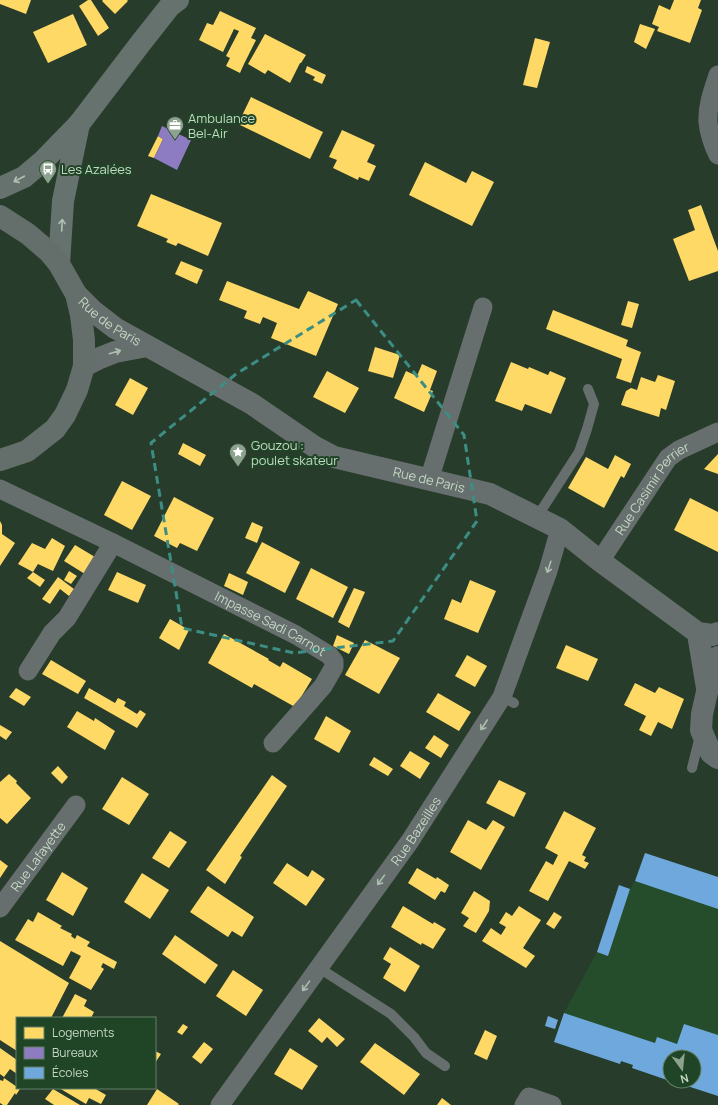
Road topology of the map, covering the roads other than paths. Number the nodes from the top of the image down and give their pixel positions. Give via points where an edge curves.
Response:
1 (178, 0) edge
2 (718, 75) edge
3 (79, 124) junction
4 (718, 155) edge
5 (0, 188) edge
6 (0, 216) edge
7 (59, 264) junction
8 (76, 294) junction
9 (483, 307) dead end
10 (147, 346) junction
11 (84, 366) junction
12 (588, 389) dead end
13 (718, 432) edge
14 (0, 460) edge
15 (429, 480) junction
16 (0, 489) edge
17 (537, 518) junction
18 (560, 530) junction
19 (112, 543) junction
20 (600, 560) junction
21 (708, 633) edge
22 (718, 657) edge
23 (28, 672) dead end
24 (707, 692) junction
25 (701, 730) junction
26 (273, 743) dead end
27 (718, 758) edge
28 (692, 768) dead end
29 (76, 805) dead end
30 (0, 908) edge
31 (319, 968) junction
32 (445, 1066) dead end
33 (220, 1105) edge
34 (524, 1105) edge
35 (552, 1105) edge

1 - 3 main road via 170,6
2 - 4 street via 709,106 708,121 711,140
3 -> 5 main road via 24,177
7 -> 3 main road via 63,201
6 - 7 main road via 28,234
7 - 8 main road
8 - 10 street, Rue de Paris via 115,328
8 - 11 main road via 84,340
9 - 15 street
11 -> 10 street, Rue de Paris via 115,352
10 - 15 street, Rue de Paris via 252,404 334,457
11 - 14 main road via 77,390 65,415 54,429 28,451
12 - 17 lane via 594,404 579,452
13 - 20 street, Rue Casimir Perrier via 679,450 668,458
15 - 17 street, Rue de Paris via 490,494
16 - 19 street, Impasse Sadi Carnot
17 - 18 street, Rue de Paris
18 - 20 street, Rue de Paris
18 -> 31 street, Rue Bazeilles via 508,700
19 - 23 street via 67,618 52,633
19 - 26 street, Impasse Sadi Carnot via 296,636 334,661 334,667 323,686
20 - 21 street, Rue de Paris
21 - 24 street, Rue de Paris via 699,640
22 - 24 street, Rue de Paris
24 - 25 street, Rue de Paris
25 - 27 street, Rue de Paris via 711,753
25 - 28 lane
29 - 30 street, Rue Lafayette
31 - 32 lane via 391,1014 426,1053
31 -> 33 street, Rue Bazeilles
34 - 35 street via 529,1097

